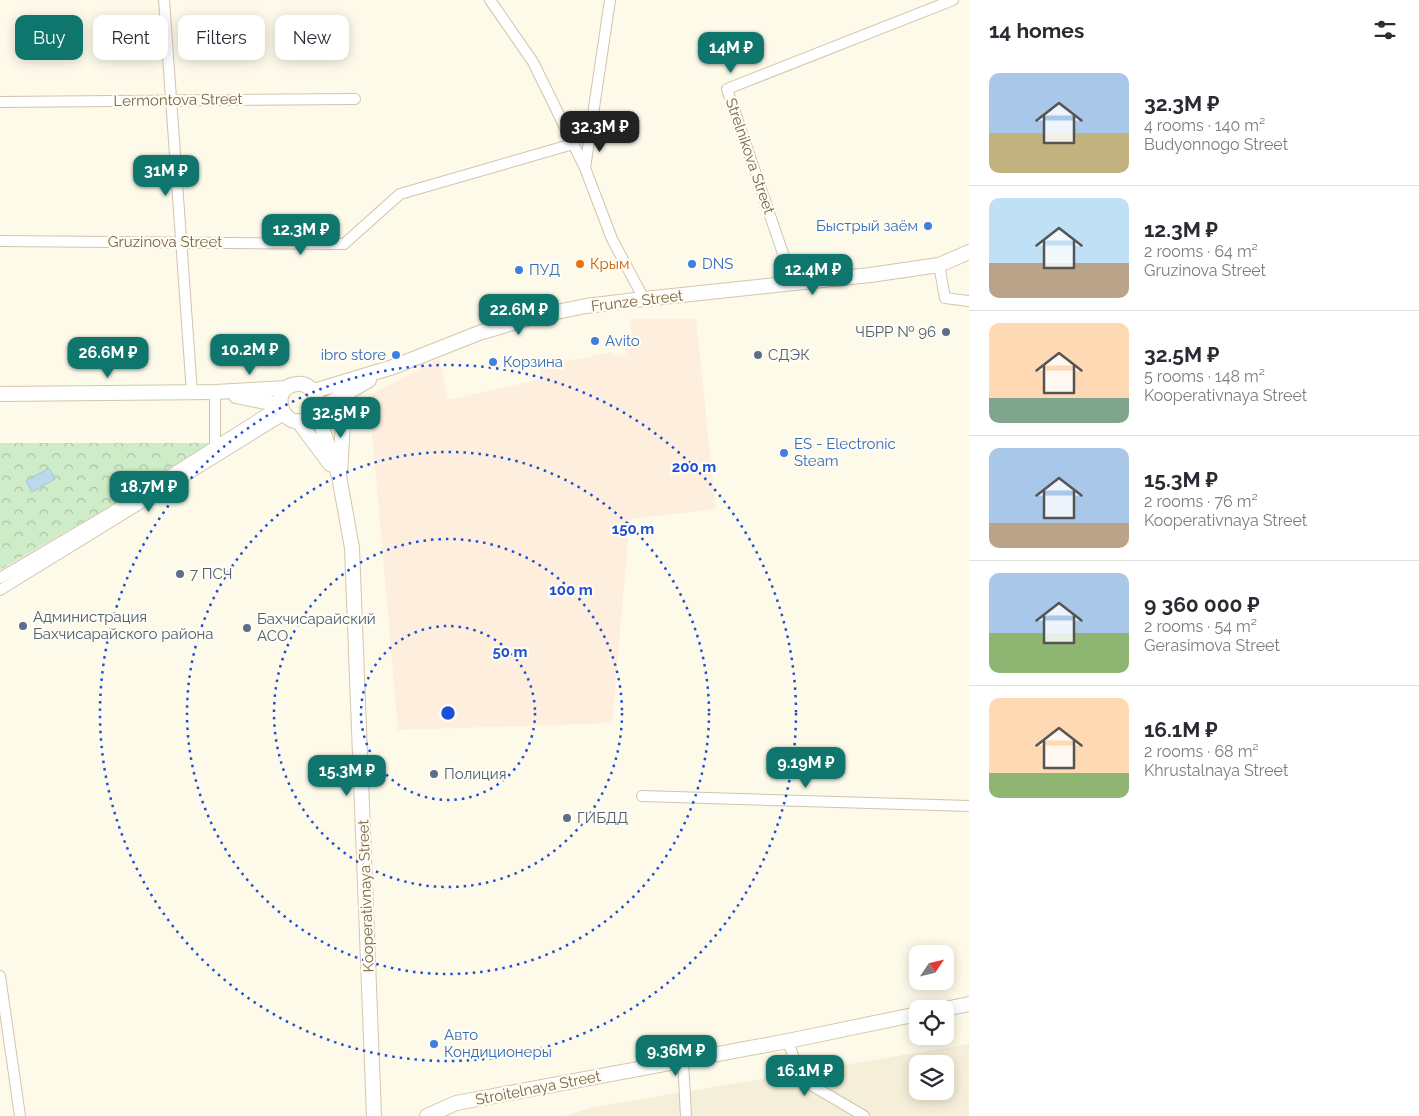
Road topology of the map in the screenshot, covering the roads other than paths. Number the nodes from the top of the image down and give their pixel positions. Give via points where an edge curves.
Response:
1 (164, 0) edge
2 (490, 0) edge
3 (610, 0) edge
4 (953, 0) edge
5 (355, 99) dead end
6 (172, 100) junction
7 (0, 102) edge
8 (573, 144) junction
9 (585, 168) junction
10 (0, 241) edge
11 (182, 242) junction
12 (969, 252) edge
13 (939, 265) junction
14 (793, 283) junction
15 (644, 298) junction
16 (969, 301) edge
17 (393, 367) junction
18 (314, 391) junction
19 (192, 392) junction
20 (216, 392) junction
21 (0, 394) edge
22 (345, 394) junction
23 (283, 401) junction
24 (316, 411) junction
25 (298, 422) junction
26 (216, 446) junction
27 (215, 458) junction
28 (339, 476) junction
29 (0, 578) edge
30 (0, 590) edge
31 (642, 796) dead end
32 (969, 806) edge
33 (0, 976) edge
34 (969, 1004) edge
35 (954, 1007) edge
36 (909, 1016) edge
37 (788, 1041) junction
38 (683, 1061) junction
39 (20, 1116) edge
40 (374, 1116) edge
41 (426, 1116) edge
42 (686, 1116) edge
43 (864, 1116) edge

1 - 6 street
2 - 8 street via 533,62
3 - 9 street
4 - 14 street, Strelnikova Street via 727,89
5 - 6 street, Lermontova Street
6 - 7 street, Lermontova Street
6 - 11 street
8 - 9 street
8 - 11 street, Gruzinova Street via 400,194 344,244
9 - 15 street via 612,239
10 - 11 street, Gruzinova Street
11 - 19 street
12 - 13 main road, Frunze Street
13 - 14 main road, Frunze Street
13 - 16 street via 945,298
14 - 15 main road, Frunze Street
15 - 17 main road, Frunze Street via 536,316 479,332
17 - 18 main road, Frunze Street
17 - 22 main road
18 - 23 main road via 298,384
18 - 24 main road via 318,401
19 - 20 main road
19 - 21 main road
20 - 23 main road
20 - 26 street
22 - 24 main road
22 - 28 main road
23 - 25 main road
23 - 26 street
23 - 27 street
24 - 25 main road via 310,418
24 - 28 main road, Kooperativnaya Street
25 - 28 main road
26 - 27 street
26 - 29 street
27 - 30 street
28 - 40 main road, Kooperativnaya Street via 352,548
31 - 32 street
33 - 39 street
34 - 35 main road
36 - 37 main road, Stroitelnaya Street
37 - 38 main road, Stroitelnaya Street
37 - 43 street via 806,1082
38 - 41 main road, Stroitelnaya Street via 456,1103
38 - 42 street

